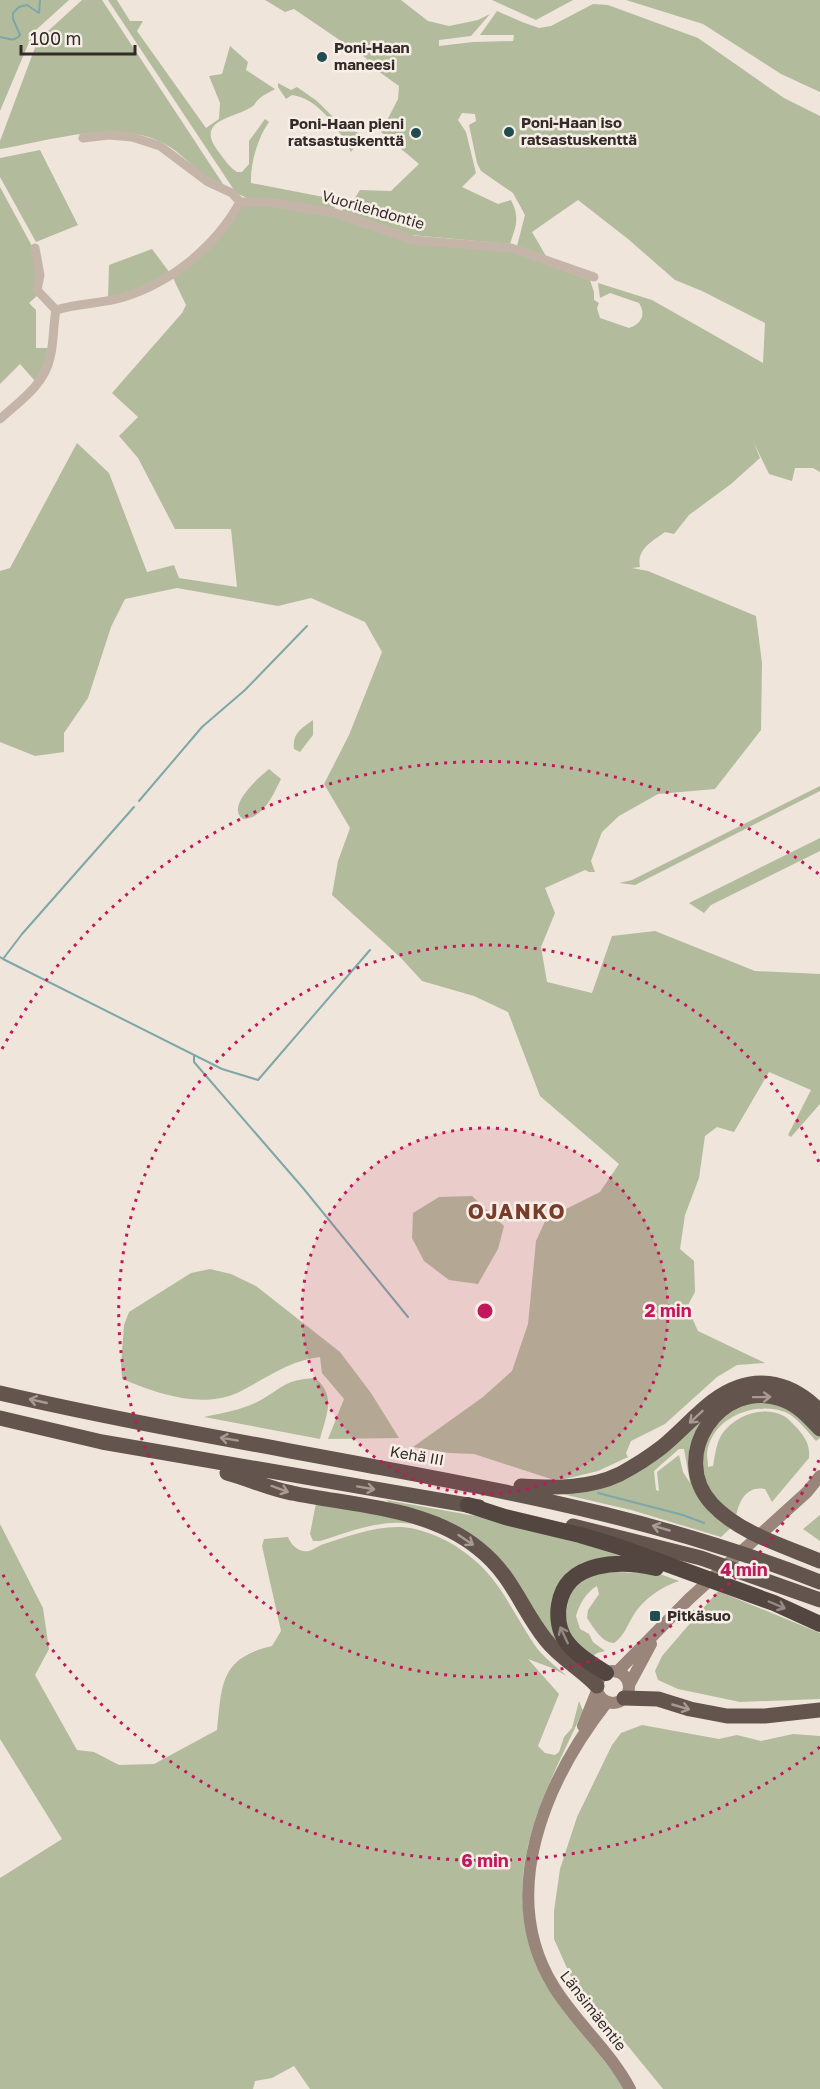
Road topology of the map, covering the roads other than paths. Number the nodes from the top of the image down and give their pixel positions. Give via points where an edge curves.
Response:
1 (83, 138) dead end
2 (240, 202) junction
3 (35, 248) dead end
4 (594, 277) dead end
5 (56, 310) junction
6 (0, 419) edge
7 (0, 1393) edge
8 (820, 1411) edge
9 (0, 1418) edge
10 (820, 1429) edge
11 (102, 1442) junction
12 (820, 1476) edge
13 (476, 1485) junction
14 (820, 1486) edge
15 (807, 1492) junction
16 (468, 1505) junction
17 (820, 1562) edge
18 (685, 1572) junction
19 (820, 1582) edge
20 (820, 1600) edge
21 (665, 1623) junction
22 (820, 1624) edge
23 (604, 1680) junction
24 (626, 1691) junction
25 (607, 1702) junction
26 (820, 1710) edge
27 (578, 1744) junction
28 (630, 2089) edge

1 - 2 street via 121,136 153,143
2 - 4 street, Vuorilehdontie via 272,202 335,213 413,240 511,248
2 - 5 street via 211,242 172,275 123,298
3 - 5 street via 40,275 37,290
5 - 6 street via 47,368 37,386
13 -> 7 highway, Kehä III
8 -> 13 highway via 792,1389 771,1383 748,1385 716,1399 656,1451 616,1475 561,1488
9 - 11 highway
17 -> 10 highway via 739,1525 713,1505 698,1481 696,1454 712,1418 738,1400 754,1396 780,1398 799,1408
11 -> 16 highway
11 -> 23 highway via 150,1459 223,1472 288,1493 419,1517 444,1526 474,1545 498,1567 558,1653 584,1672
12 - 15 main road, Länsimäentie
19 -> 13 highway, Kehä III via 717,1544 597,1511
14 - 15 main road, Länsimäentie
15 - 21 main road, Länsimäentie
16 - 18 highway via 617,1546
16 - 20 highway via 702,1558
18 -> 22 highway via 774,1603
23 -> 18 highway via 564,1640 558,1613 566,1586 589,1569 611,1564
21 - 23 main road, Länsimäentie
21 - 24 main road, Länsimäentie
23 - 24 main road via 625,1677
23 - 25 main road via 602,1699
23 - 27 main road, Länsimäentie
24 - 25 main road via 615,1703
24 -> 26 highway via 727,1716
25 - 27 main road, Länsimäentie
27 - 28 main road, Länsimäentie via 561,1772 531,1856 530,1919 539,1957 553,1986 611,2057

